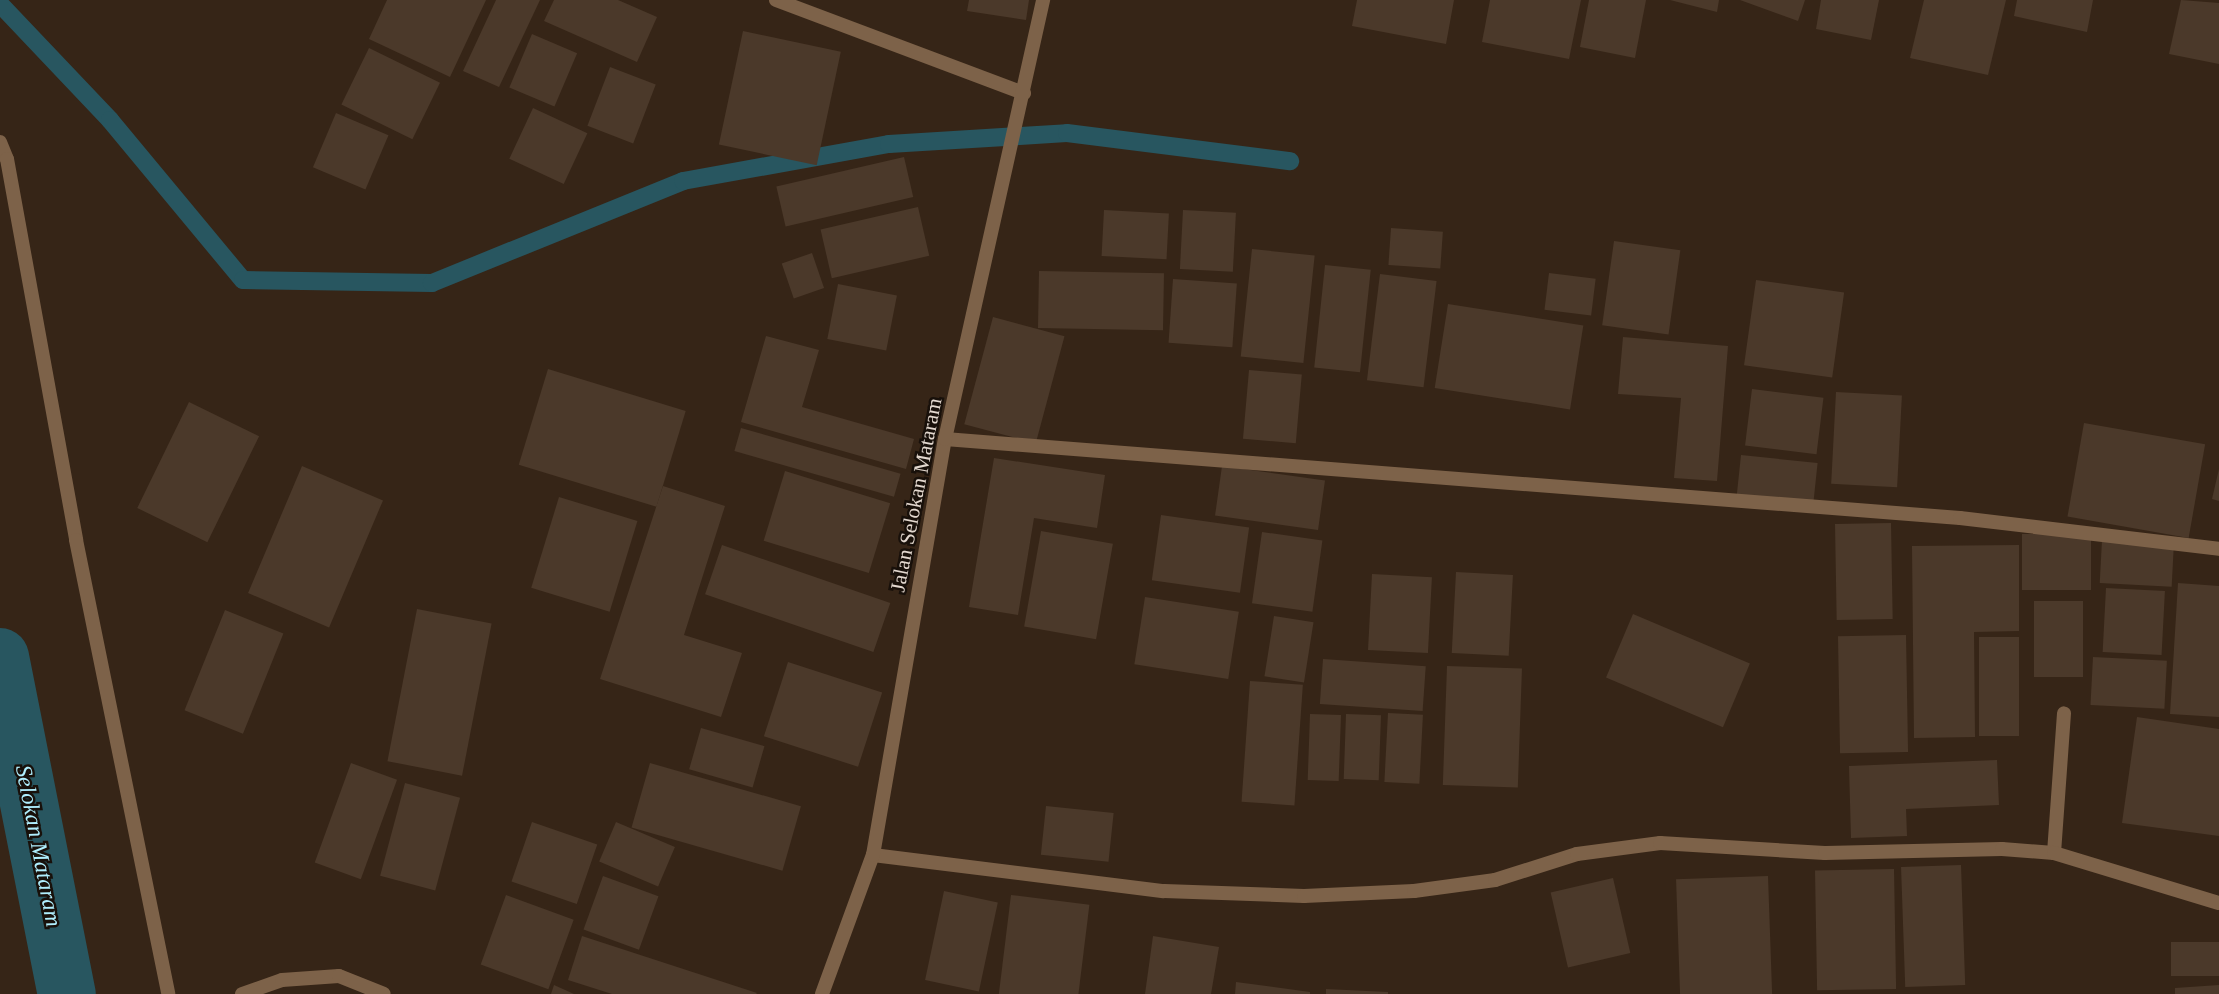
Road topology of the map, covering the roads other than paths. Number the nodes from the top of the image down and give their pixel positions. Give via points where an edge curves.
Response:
1 (776, 0) edge
2 (1043, 0) edge
3 (1024, 93) junction
4 (0, 142) edge
5 (945, 439) junction
6 (2219, 549) edge
7 (2064, 713) dead end
8 (2054, 853) junction
9 (873, 856) junction
10 (2219, 903) edge
11 (169, 994) edge
12 (242, 994) edge
13 (384, 994) edge
14 (822, 994) edge

1 - 3 street
2 - 3 street, Jalan Selokan Mataram
3 - 5 street, Jalan Selokan Mataram
4 - 11 street via 7,159 76,540
5 - 6 street via 1972,519
5 - 9 street, Jalan Selokan Mataram
7 - 8 street
8 - 9 street via 2002,849 1825,853 1660,843 1577,854 1495,880 1414,891 1304,896 1164,891
8 - 10 street
9 - 14 street, Jalan Selokan Mataram
12 - 13 street via 282,980 339,976

